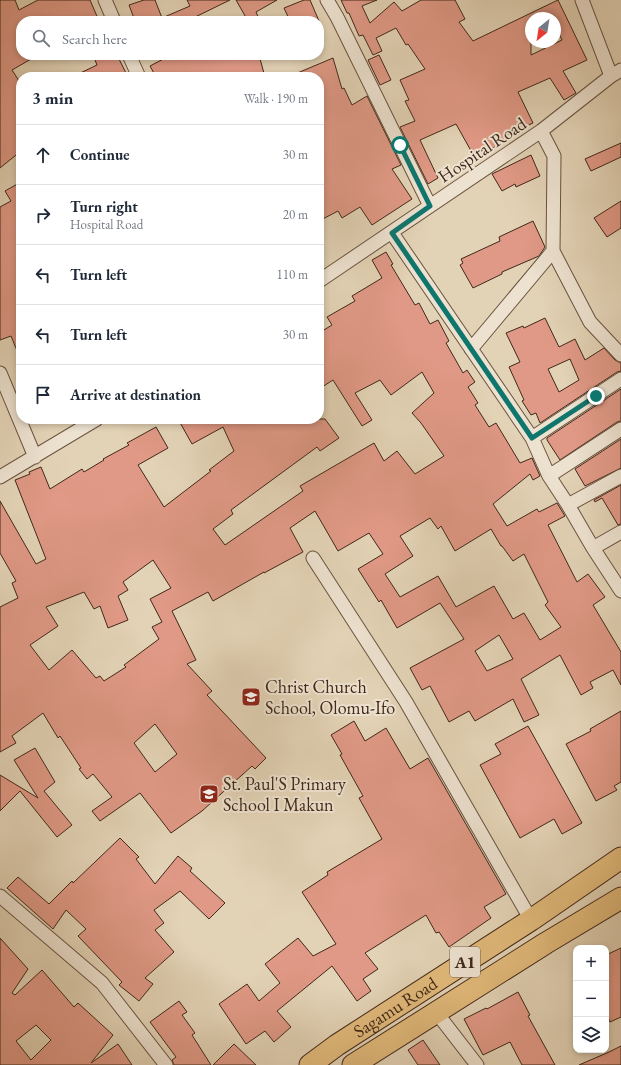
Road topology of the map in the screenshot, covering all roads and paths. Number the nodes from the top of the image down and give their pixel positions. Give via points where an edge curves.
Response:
1 (105, 0) edge
2 (327, 0) edge
3 (582, 0) edge
4 (112, 16) edge
5 (131, 60) edge
6 (137, 72) edge
7 (616, 73) edge
8 (541, 132) junction
9 (430, 206) junction
10 (392, 233) junction
11 (553, 251) junction
12 (324, 278) edge
13 (471, 349) junction
14 (621, 355) edge
15 (0, 373) edge
16 (621, 379) edge
17 (16, 411) edge
18 (21, 424) edge
19 (89, 424) edge
20 (621, 429) edge
21 (532, 438) junction
22 (35, 457) junction
23 (549, 476) junction
24 (621, 476) edge
25 (0, 477) edge
26 (568, 505) junction
27 (621, 532) edge
28 (593, 548) junction
29 (313, 558) dead end
30 (621, 591) edge
31 (621, 858) edge
32 (0, 896) edge
33 (621, 898) edge
34 (531, 920) junction
35 (436, 1012) junction
36 (166, 1065) edge
37 (310, 1065) edge
38 (353, 1065) edge
39 (477, 1065) edge

1 - 4 street
2 - 9 street
3 - 7 street
5 - 6 street
7 - 8 street, Hospital Road
8 - 9 street, Hospital Road
8 - 11 street via 554,156
9 - 10 street, Hospital Road
10 - 12 street, Hospital Road
10 - 13 street
11 - 13 street
11 - 14 street via 590,322
13 - 21 street
15 - 17 street
16 - 21 street
18 - 22 street
19 - 22 street
20 - 23 street
21 - 23 street
22 - 25 street
23 - 26 street
24 - 26 street
26 - 28 street
27 - 28 street
28 - 30 street
29 - 34 street via 406,702
31 - 34 highway, Sagamu Road / A1
32 - 36 street via 102,983
33 - 35 highway, Sagamu Road / A1
34 - 37 highway, Sagamu Road / A1 via 337,1044
35 - 38 highway, Sagamu Road / A1
35 - 39 street

